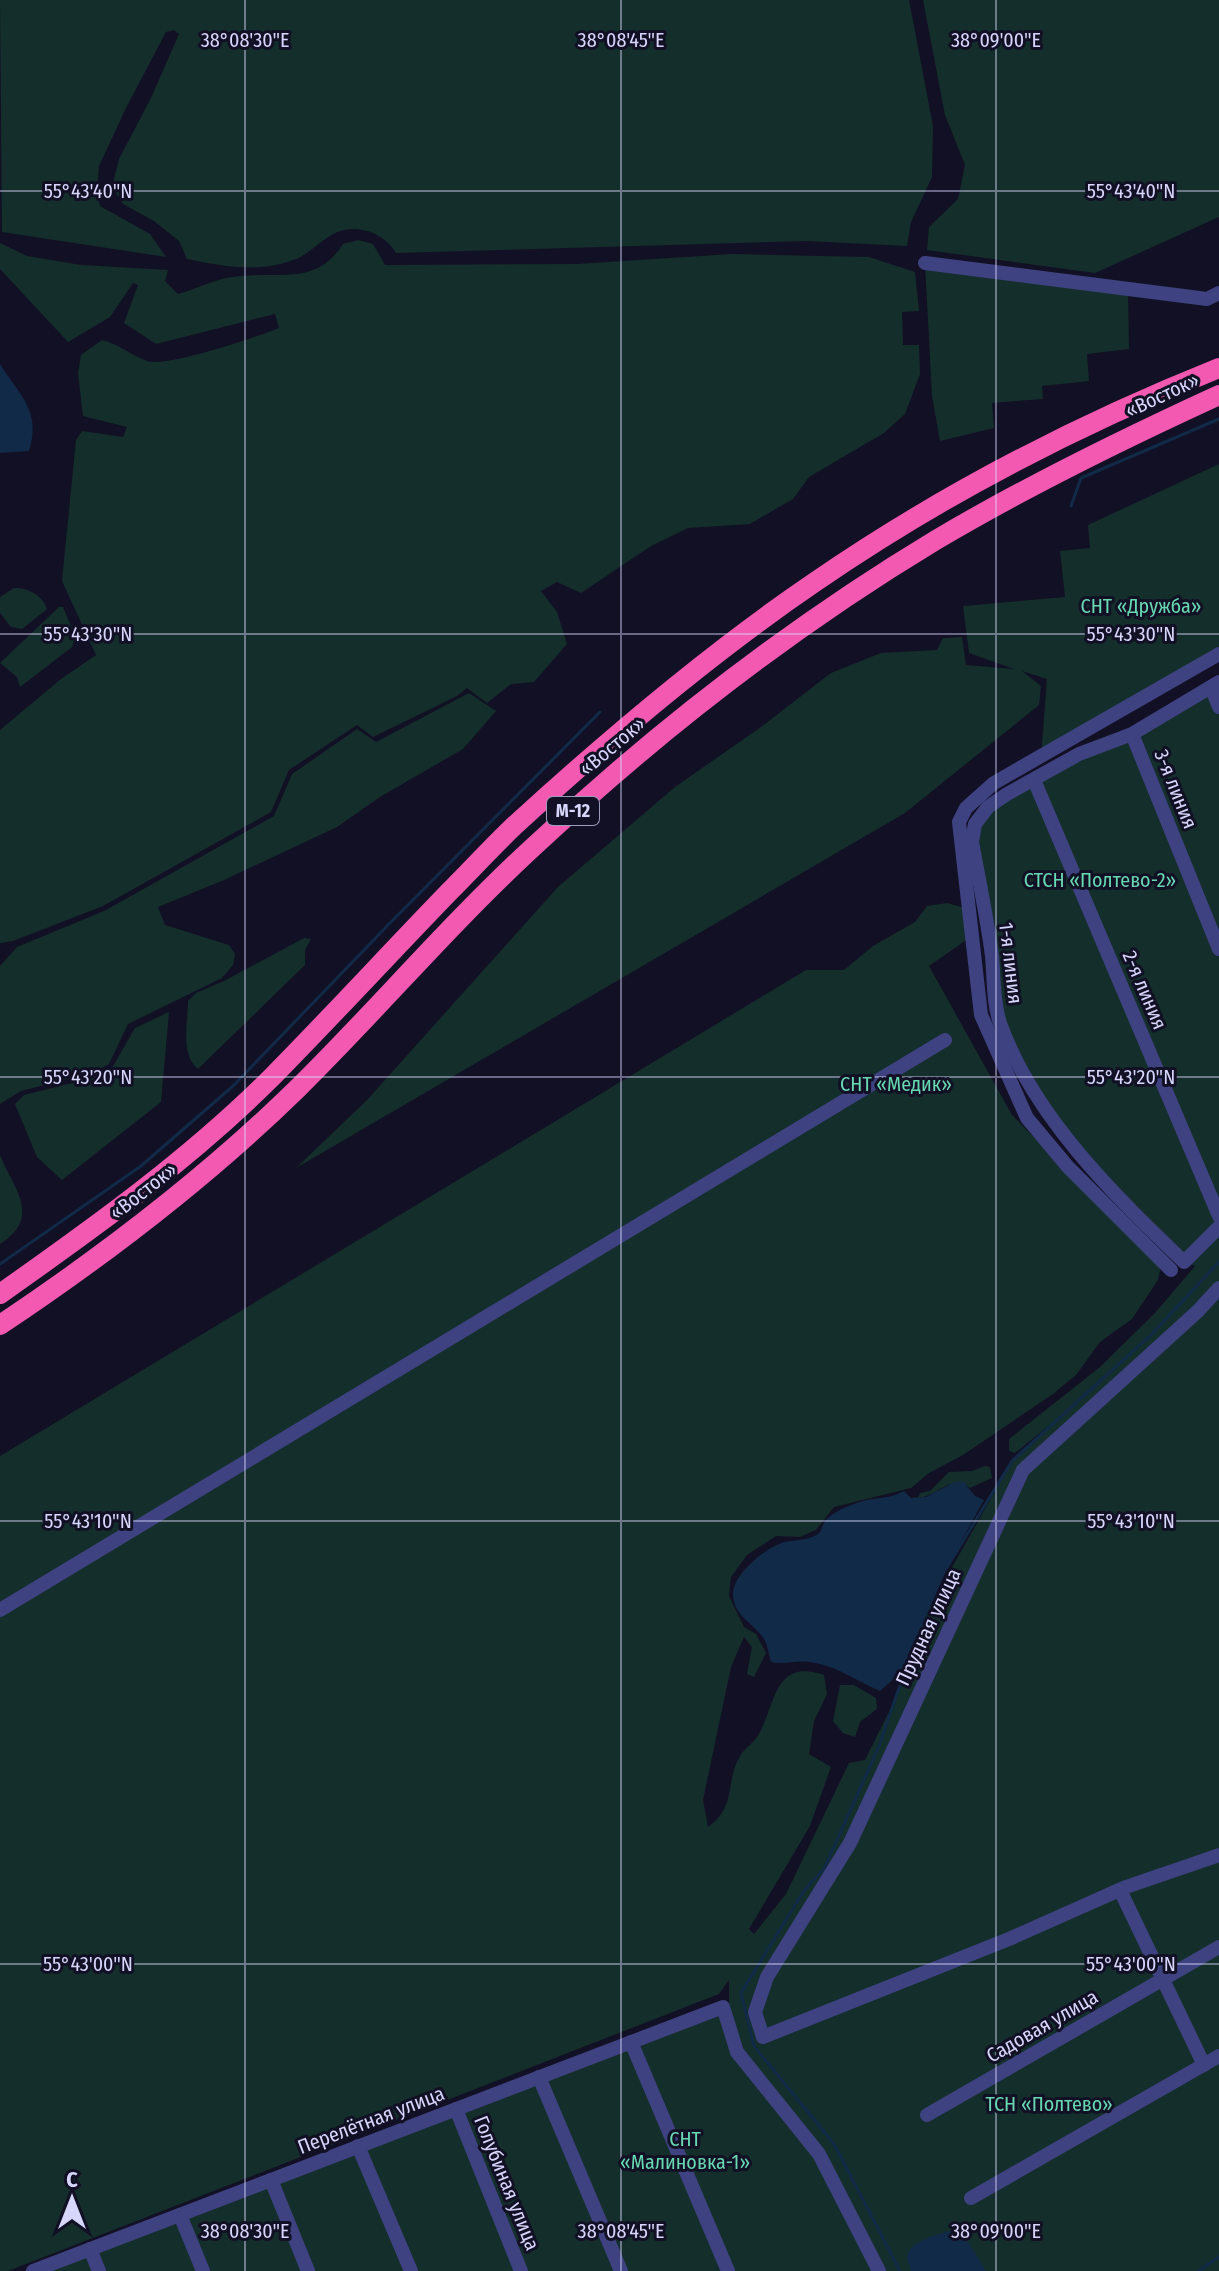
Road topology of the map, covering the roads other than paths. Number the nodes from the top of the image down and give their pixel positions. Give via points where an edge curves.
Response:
1 (925, 263) dead end
2 (1219, 293) edge
3 (1219, 368) edge
4 (1219, 395) edge
5 (1219, 654) edge
6 (1215, 684) edge
7 (1219, 707) edge
8 (1132, 734) junction
9 (1034, 780) junction
10 (1219, 949) edge
11 (945, 1040) dead end
12 (1219, 1216) edge
13 (1219, 1227) edge
14 (1178, 1266) junction
15 (1219, 1288) edge
16 (0, 1294) edge
17 (0, 1325) edge
18 (0, 1610) edge
19 (1219, 1855) edge
20 (1120, 1890) junction
21 (1219, 1947) edge
22 (1164, 1979) junction
23 (631, 2042) junction
24 (1219, 2056) edge
25 (1204, 2065) junction
26 (539, 2077) junction
27 (456, 2109) junction
28 (927, 2115) dead end
29 (358, 2146) junction
30 (271, 2180) junction
31 (971, 2198) dead end
32 (180, 2215) junction
33 (90, 2249) junction
34 (33, 2271) edge
35 (99, 2271) edge
36 (203, 2271) edge
37 (308, 2271) edge
38 (411, 2271) edge
39 (521, 2271) edge
40 (621, 2271) edge
41 (728, 2271) edge
42 (879, 2271) edge

1 - 2 street via 1207,299
3 - 16 highway, «Восток» / М-12 via 958,493 816,581 733,642 512,828 271,1078 203,1140 123,1207
4 - 17 highway, «Восток» / М-12 via 1106,448 938,539 782,642 665,733 527,852 297,1088 215,1164 64,1283
5 - 14 street via 994,783 966,808 959,822 981,1015 1027,1118 1068,1167
6 - 7 street
6 - 8 street, 1-я линия
8 - 9 street, 1-я линия via 1079,754
8 - 10 street, 3-я линия
9 - 12 street, 2-я линия
9 - 14 street, 1-я линия via 988,807 975,824 972,842 998,1019 1047,1111
11 - 18 street
13 - 14 street
15 - 20 street, Прудная улица via 1023,1470 850,1843 767,1977 755,2012 763,2037
19 - 20 street
20 - 22 street
21 - 22 street, Садовая улица
22 - 25 street
22 - 28 street, Садовая улица
23 - 26 street, Перелётная улица
23 - 41 street
23 - 42 street, Перелётная улица via 723,2007 737,2052 819,2154
24 - 25 street
25 - 31 street
26 - 27 street, Перелётная улица
26 - 40 street
27 - 29 street, Перелётная улица
27 - 39 street, Голубиная улица
29 - 30 street, Перелётная улица
29 - 38 street
30 - 32 street, Перелётная улица
30 - 37 street
32 - 33 street, Перелётная улица
32 - 36 street
33 - 34 street, Перелётная улица
33 - 35 street

